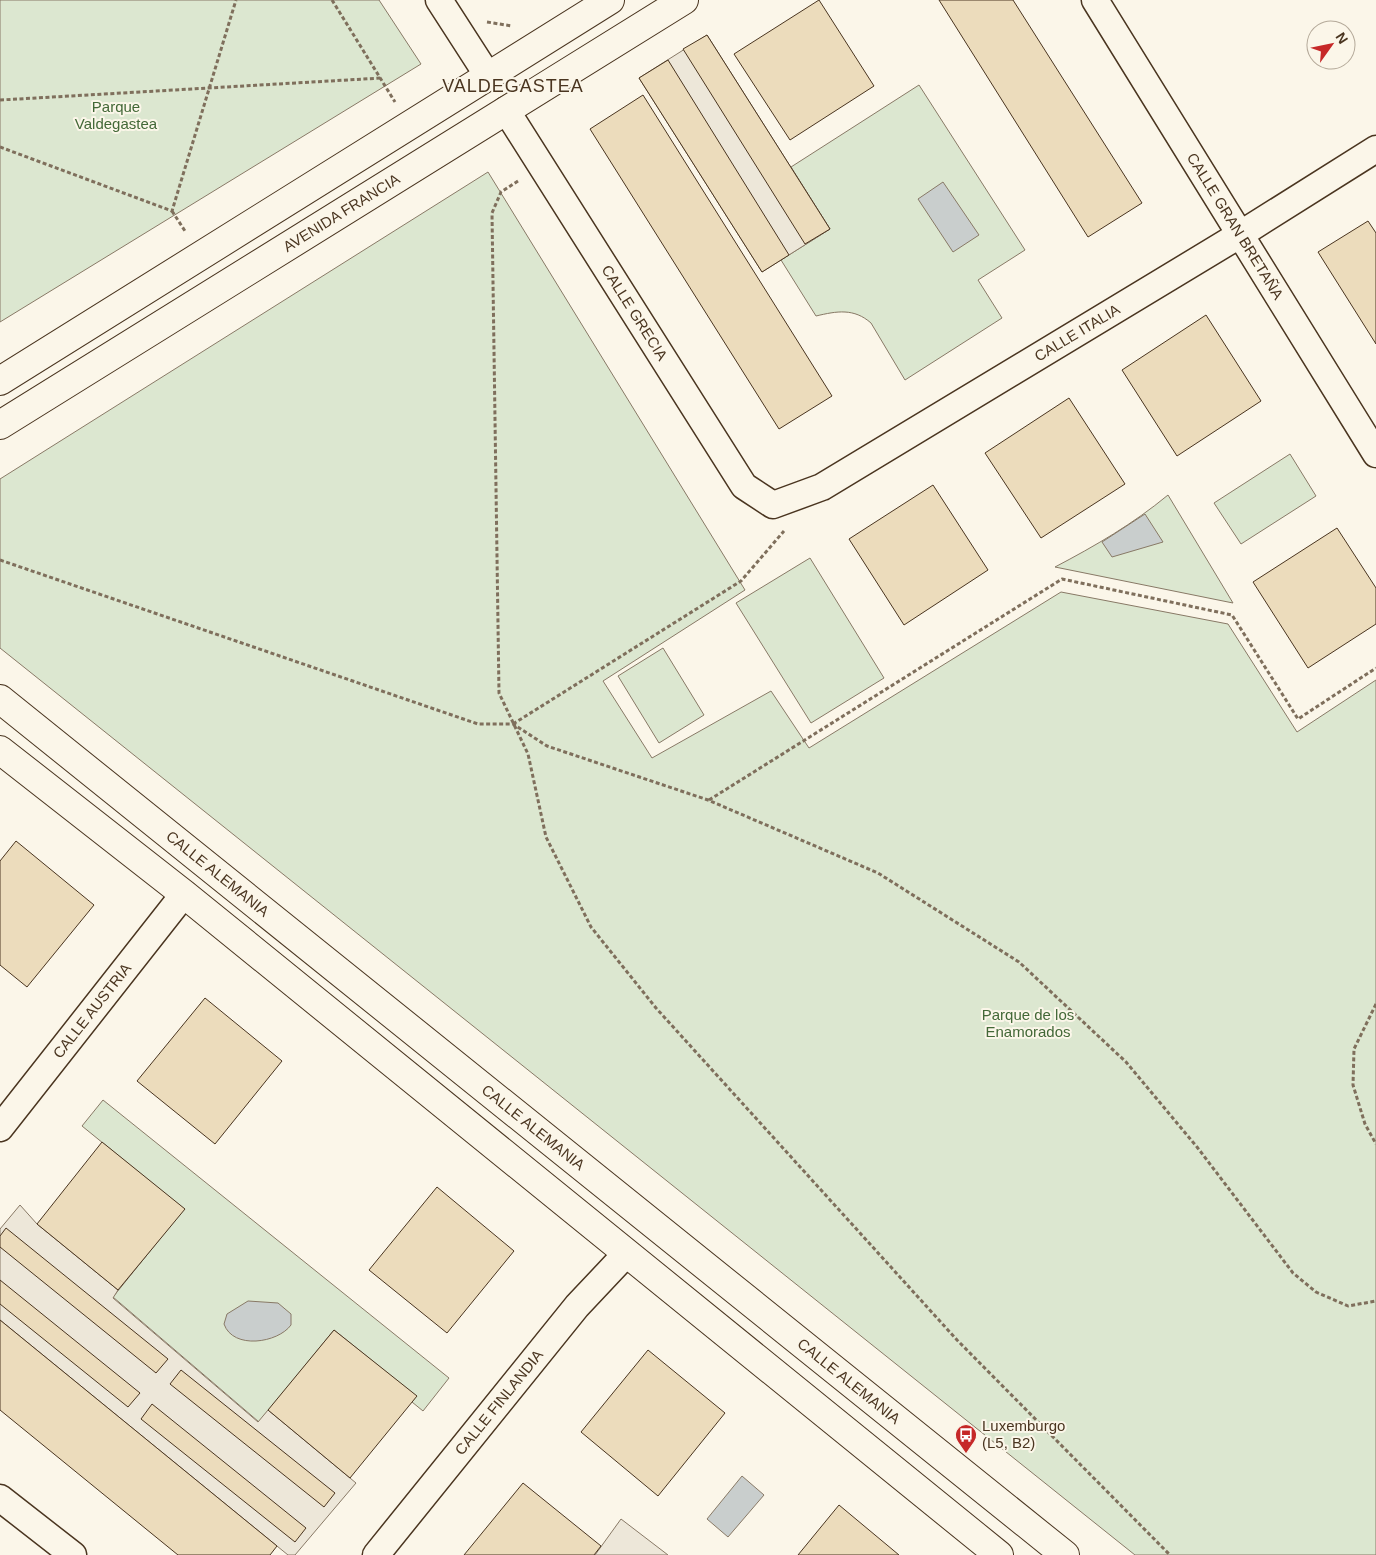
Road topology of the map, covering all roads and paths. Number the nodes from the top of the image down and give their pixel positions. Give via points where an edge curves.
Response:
1 (236, 0) edge
2 (332, 0) edge
3 (439, 0) edge
4 (610, 0) edge
5 (684, 0) edge
6 (1095, 0) edge
7 (488, 76) junction
8 (382, 78) junction
9 (211, 89) junction
10 (0, 100) edge
11 (398, 107) dead end
12 (506, 110) junction
13 (0, 147) edge
14 (1376, 149) edge
15 (542, 166) junction
16 (1241, 234) junction
17 (0, 381) edge
18 (0, 425) edge
19 (1376, 454) edge
20 (773, 505) joint
21 (784, 530) dead end
22 (0, 560) edge
23 (1376, 668) edge
24 (0, 699) edge
25 (513, 724) junction
26 (0, 750) edge
27 (708, 800) junction
28 (184, 894) junction
29 (1376, 1004) edge
30 (0, 1128) edge
31 (1376, 1144) edge
32 (626, 1254) junction
33 (1376, 1301) edge
34 (0, 1498) edge
35 (73, 1555) edge
36 (376, 1555) edge
37 (999, 1555) edge
38 (1065, 1555) edge
39 (1170, 1555) edge

1 - 9 path
2 - 8 path
3 - 7 street
4 - 7 main road
5 - 12 main road, AVENIDA FRANCIA
6 - 16 street, CALLE GRAN BRETAÑA
7 - 17 main road
8 - 9 path
8 - 11 path
9 - 10 path
9 - 13 path via 172,211
12 - 15 street, CALLE GRECIA
12 - 18 main road, AVENIDA FRANCIA
14 - 16 street, CALLE ITALIA
15 - 20 street, CALLE GRECIA via 744,486
15 - 25 path via 501,192 492,213 499,693
16 - 19 street, CALLE GRAN BRETAÑA
16 - 20 street, CALLE ITALIA via 822,487
21 - 25 path via 741,581
22 - 25 path via 478,724
23 - 27 path via 1298,719 1232,616 1062,579
24 - 38 main road, CALLE ALEMANIA
25 - 27 path via 547,746
25 - 39 path via 528,754 546,837 591,927 656,1008 957,1340
26 - 28 main road
27 - 33 path via 878,873 1019,962 1126,1062 1197,1146 1293,1273 1316,1292 1348,1306
28 - 30 street, CALLE AUSTRIA
28 - 32 main road
29 - 31 path via 1354,1049 1353,1086 1365,1124
32 - 36 street, CALLE FINLANDIA via 577,1306
32 - 37 main road
34 - 35 street

